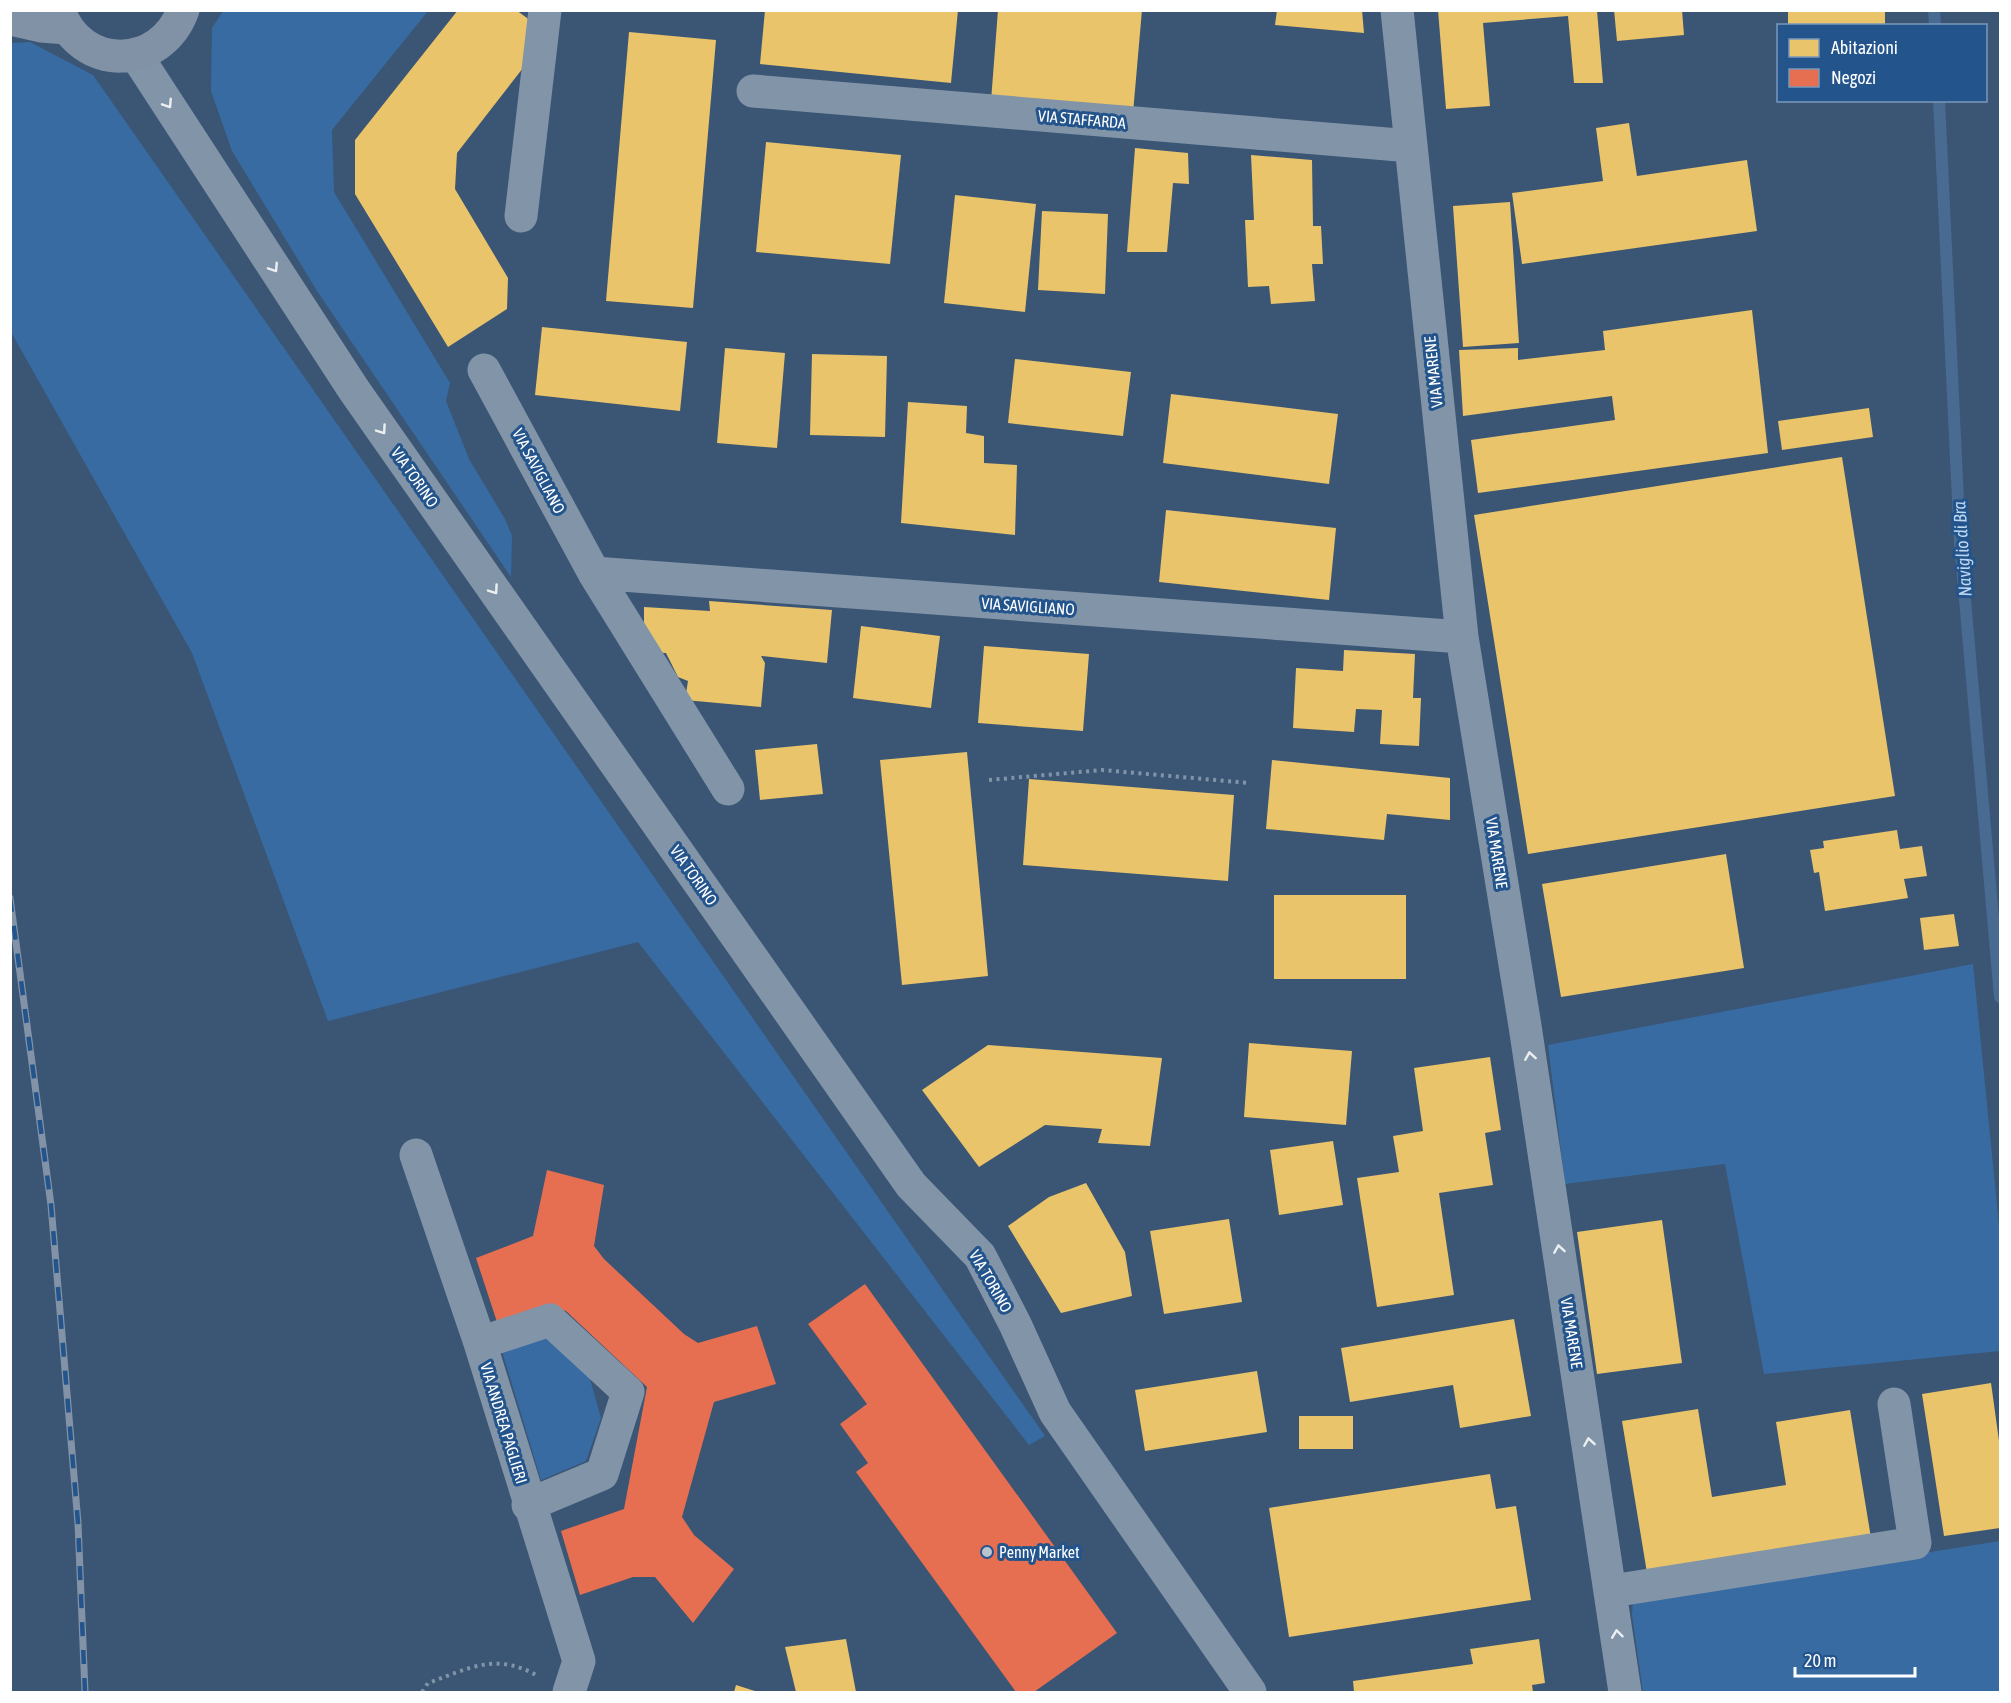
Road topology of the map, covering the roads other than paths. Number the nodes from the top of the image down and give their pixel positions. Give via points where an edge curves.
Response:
1 (183, 10) edge
2 (545, 10) edge
3 (1397, 10) edge
4 (10, 18) edge
5 (63, 19) edge
6 (136, 55) junction
7 (753, 91) dead end
8 (1411, 146) junction
9 (521, 216) dead end
10 (484, 370) dead end
11 (594, 573) junction
12 (1462, 637) junction
13 (728, 789) dead end
14 (416, 1155) dead end
15 (480, 1343) junction
16 (1894, 1404) dead end
17 (528, 1505) junction
18 (1612, 1591) junction
19 (569, 1692) edge
20 (1250, 1692) edge
21 (1625, 1692) edge

1 - 6 main road via 167,38
2 - 9 street
3 - 8 street, VIA MARENE
4 - 5 main road via 41,26
5 - 6 main road via 80,43 97,53
6 -> 20 street, VIA TORINO via 354,390 911,1185 980,1256 1056,1412
7 - 8 street, VIA STAFFARDA
8 - 12 street, VIA MARENE
10 - 11 street, VIA SAVIGLIANO
11 - 12 street, VIA SAVIGLIANO
11 - 13 street, VIA SAVIGLIANO
18 -> 12 street, VIA MARENE
14 - 15 street, VIA ANDREA PAGLIERI
15 - 17 street, VIA ANDREA PAGLIERI
15 - 17 street via 550,1320 628,1392 602,1474
16 - 18 street via 1915,1543
17 - 19 street, VIA ANDREA PAGLIERI via 579,1661
21 -> 18 street, VIA MARENE

